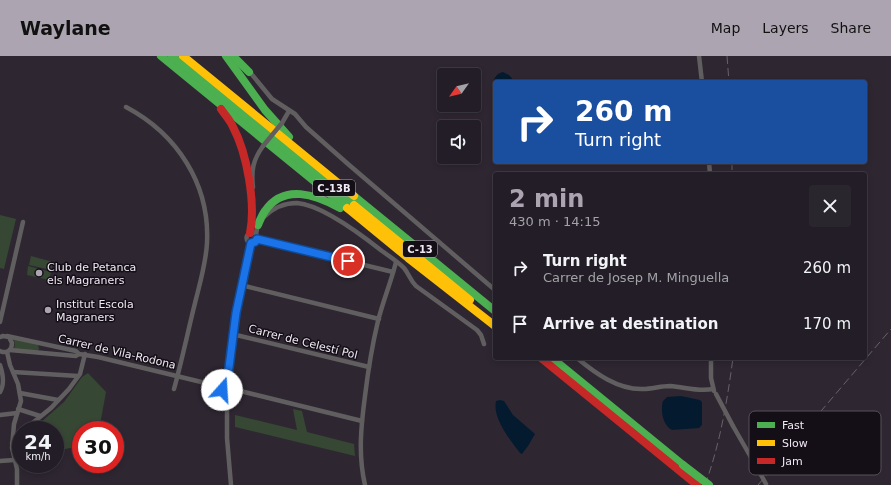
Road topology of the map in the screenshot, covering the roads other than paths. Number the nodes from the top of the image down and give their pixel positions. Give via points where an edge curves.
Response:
1 (161, 56) edge
2 (172, 56) edge
3 (183, 56) edge
4 (226, 56) edge
5 (233, 56) edge
6 (239, 56) edge
7 (699, 56) edge
8 (178, 69) junction
9 (249, 72) junction
10 (702, 80) edge
11 (126, 107) dead end
12 (289, 111) junction
13 (344, 187) junction
14 (23, 222) dead end
15 (258, 225) junction
16 (254, 235) junction
17 (251, 243) junction
18 (396, 262) junction
19 (393, 272) junction
20 (435, 279) junction
21 (241, 286) junction
22 (493, 288) edge
23 (493, 309) edge
24 (493, 318) edge
25 (379, 319) junction
26 (0, 322) edge
27 (493, 324) edge
28 (232, 334) junction
29 (3, 336) edge
30 (40, 343) junction
31 (484, 344) dead end
32 (0, 351) edge
33 (8, 351) junction
34 (39, 353) junction
35 (79, 354) junction
36 (85, 354) junction
37 (538, 360) edge
38 (544, 360) edge
39 (554, 360) edge
40 (580, 360) edge
41 (711, 360) edge
42 (0, 365) edge
43 (369, 367) junction
44 (13, 372) junction
45 (78, 376) junction
46 (178, 376) junction
47 (227, 383) junction
48 (222, 387) junction
49 (174, 389) dead end
50 (232, 389) junction
51 (713, 389) junction
52 (0, 392) edge
53 (20, 393) junction
54 (226, 394) junction
55 (58, 400) junction
56 (596, 402) junction
57 (17, 411) junction
58 (0, 415) edge
59 (40, 416) junction
60 (15, 421) edge
61 (34, 421) edge
62 (362, 421) junction
63 (749, 454) edge
64 (0, 460) edge
65 (12, 460) edge
66 (16, 473) edge
67 (761, 475) edge
68 (17, 485) edge
69 (231, 485) edge
70 (365, 485) edge
71 (696, 485) edge
72 (709, 485) edge
73 (767, 485) edge

1 - 8 highway, C-13
2 - 24 highway, C-13B
3 - 13 highway, C-13B
4 - 13 highway, C-13 via 272,119 340,180
5 - 9 highway
6 - 9 street
7 - 10 street
8 - 16 highway via 220,108 237,134 243,150
8 - 20 highway, C-13
9 - 12 street via 272,99
11 - 46 street via 156,126 175,146 195,179 205,208 208,235 205,261
12 - 16 street, bridge via 256,156 252,169 256,210
12 - 22 street
13 - 23 highway, C-13
14 - 26 street
15 - 16 street
15 - 18 street via 265,215 280,206 293,203 304,205 349,226
15 - 20 highway via 267,207 280,197 295,193 317,196 349,214
16 - 17 street via 255,242
16 - 17 street via 247,238
16 - 19 street
17 - 21 street
18 - 19 street
18 - 31 street via 403,267 416,286 477,330
19 - 25 street
20 - 27 highway, C-13
21 - 25 street
21 - 28 street
25 - 43 street
28 - 43 street, Carrer de Celestí Pol
28 - 47 street
29 - 30 street, Carrer de Vila-Rodona
29 - 33 street via 12,342 12,347
30 - 34 street, Carrer de Vila-Rodona
30 - 35 street, Carrer de Vila-Rodona via 76,351
32 - 33 street
33 - 34 street
33 - 44 street
34 - 35 street via 76,356
35 - 36 street, Carrer de Vila-Rodona
36 - 45 street
36 - 46 street, Carrer de Vila-Rodona
37 - 56 highway via 587,399
38 - 56 highway
39 - 72 highway, bridge
40 - 51 street via 601,376 631,388 667,386
41 - 51 street
42 - 52 street via 3,376
43 - 62 street
44 - 45 street
44 - 53 street
45 - 55 street
46 - 48 street, Carrer de Vila-Rodona
46 - 49 street
47 - 48 street
47 - 50 street via 232,385
48 - 54 street
50 - 54 street
50 - 62 street
51 - 63 street, bridge
53 - 55 street
53 - 57 street via 21,401
54 - 69 street
55 - 59 street
56 - 71 highway
57 - 58 street
57 - 59 street
57 - 60 street
59 - 61 street
62 - 70 street via 360,454
64 - 65 street
66 - 68 street
67 - 73 street, bridge

